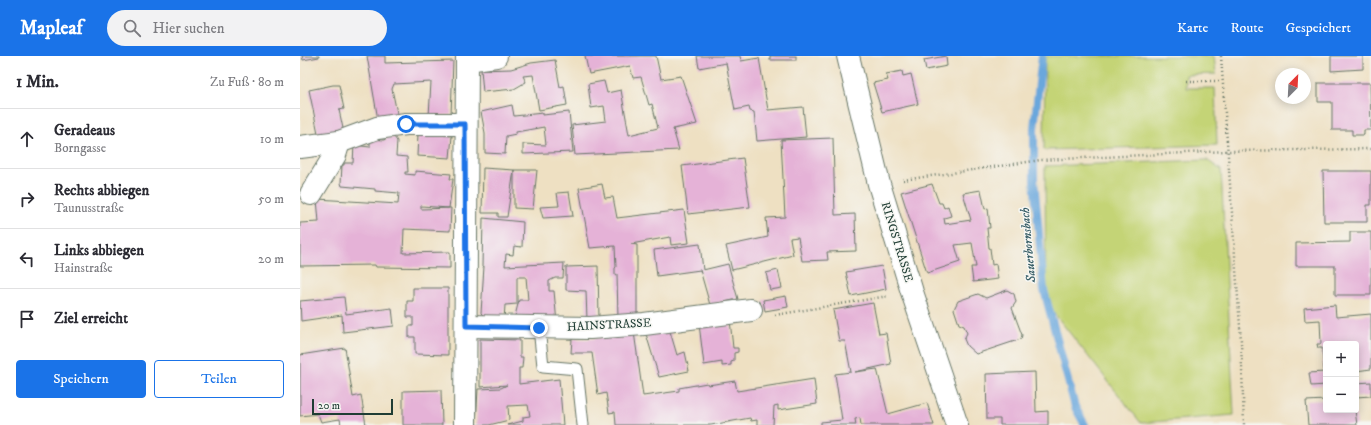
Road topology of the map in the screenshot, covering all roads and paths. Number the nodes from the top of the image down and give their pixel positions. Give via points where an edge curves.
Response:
1 (496, 56) edge
2 (848, 56) edge
3 (1221, 56) edge
4 (467, 58) edge
5 (1186, 81) dead end
6 (1222, 81) junction
7 (465, 124) junction
8 (339, 142) junction
9 (300, 147) edge
10 (1371, 149) edge
11 (1227, 151) junction
12 (879, 184) junction
13 (311, 194) dead end
14 (912, 292) junction
15 (751, 310) joint
16 (466, 326) junction
17 (539, 328) junction
18 (465, 425) edge
19 (583, 425) edge
20 (958, 425) edge
21 (1244, 425) edge

1 - 4 street
2 - 12 street, RINGSTRASSE
3 - 6 path
4 - 7 street
5 - 6 path
6 - 11 path
7 - 8 street via 406,124 377,128
7 - 16 street
8 - 9 street
8 - 13 street via 335,155
10 - 11 path
11 - 12 path via 1041,160
11 - 21 path via 1241,341
12 - 14 street, RINGSTRASSE
14 - 15 path via 772,315
14 - 20 street, RINGSTRASSE
15 - 17 street, HAINSTRASSE via 644,324
16 - 17 street, HAINSTRASSE
16 - 18 street
17 - 19 lane via 543,366 577,369

